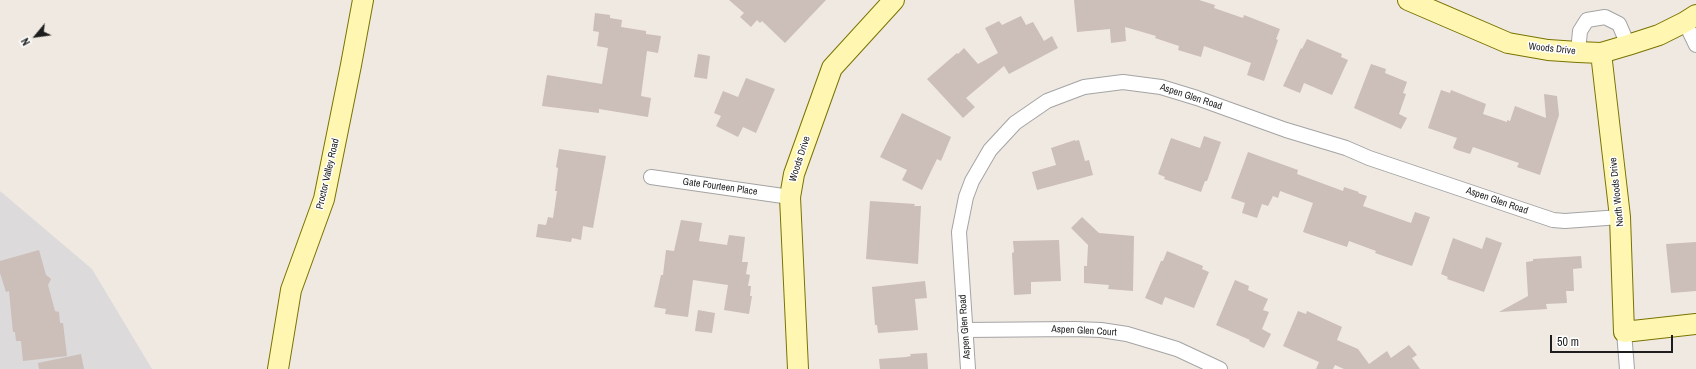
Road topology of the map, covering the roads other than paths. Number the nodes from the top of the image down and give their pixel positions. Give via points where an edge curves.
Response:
1 (363, 0) edge
2 (894, 0) edge
3 (1408, 0) edge
4 (1690, 18) edge
5 (1696, 44) edge
6 (1628, 45) junction
7 (1578, 52) junction
8 (1601, 53) junction
9 (651, 177) dead end
10 (790, 197) junction
11 (1620, 217) junction
12 (1696, 324) edge
13 (965, 330) junction
14 (1624, 332) junction
15 (278, 369) edge
16 (798, 369) edge
17 (968, 369) edge
18 (1220, 369) edge
19 (1627, 369) edge

1 - 15 street, Proctor Valley Road via 324,199 291,290
2 - 10 street, Woods Drive via 832,68 794,174
3 - 7 street, Woods Drive via 1508,43
4 - 5 street
4 - 6 street, Woods Drive via 1659,35
6 - 7 street via 1619,24 1605,17 1587,20 1580,31
6 - 8 street, Woods Drive
7 - 8 street, Woods Drive
8 - 11 street, North Woods Drive
9 - 10 street, Gate Fourteen Place
10 - 16 street, Woods Drive
11 - 13 street, Aspen Glen Road via 1553,220 1161,87 1122,82 1103,84 1065,93 1031,111 1001,136 980,165 966,198 958,232
11 - 14 street, North Woods Drive
12 - 14 street
13 - 17 street, Aspen Glen Road
13 - 18 street, Aspen Glen Court via 1101,330 1127,334 1177,349
14 - 19 street

